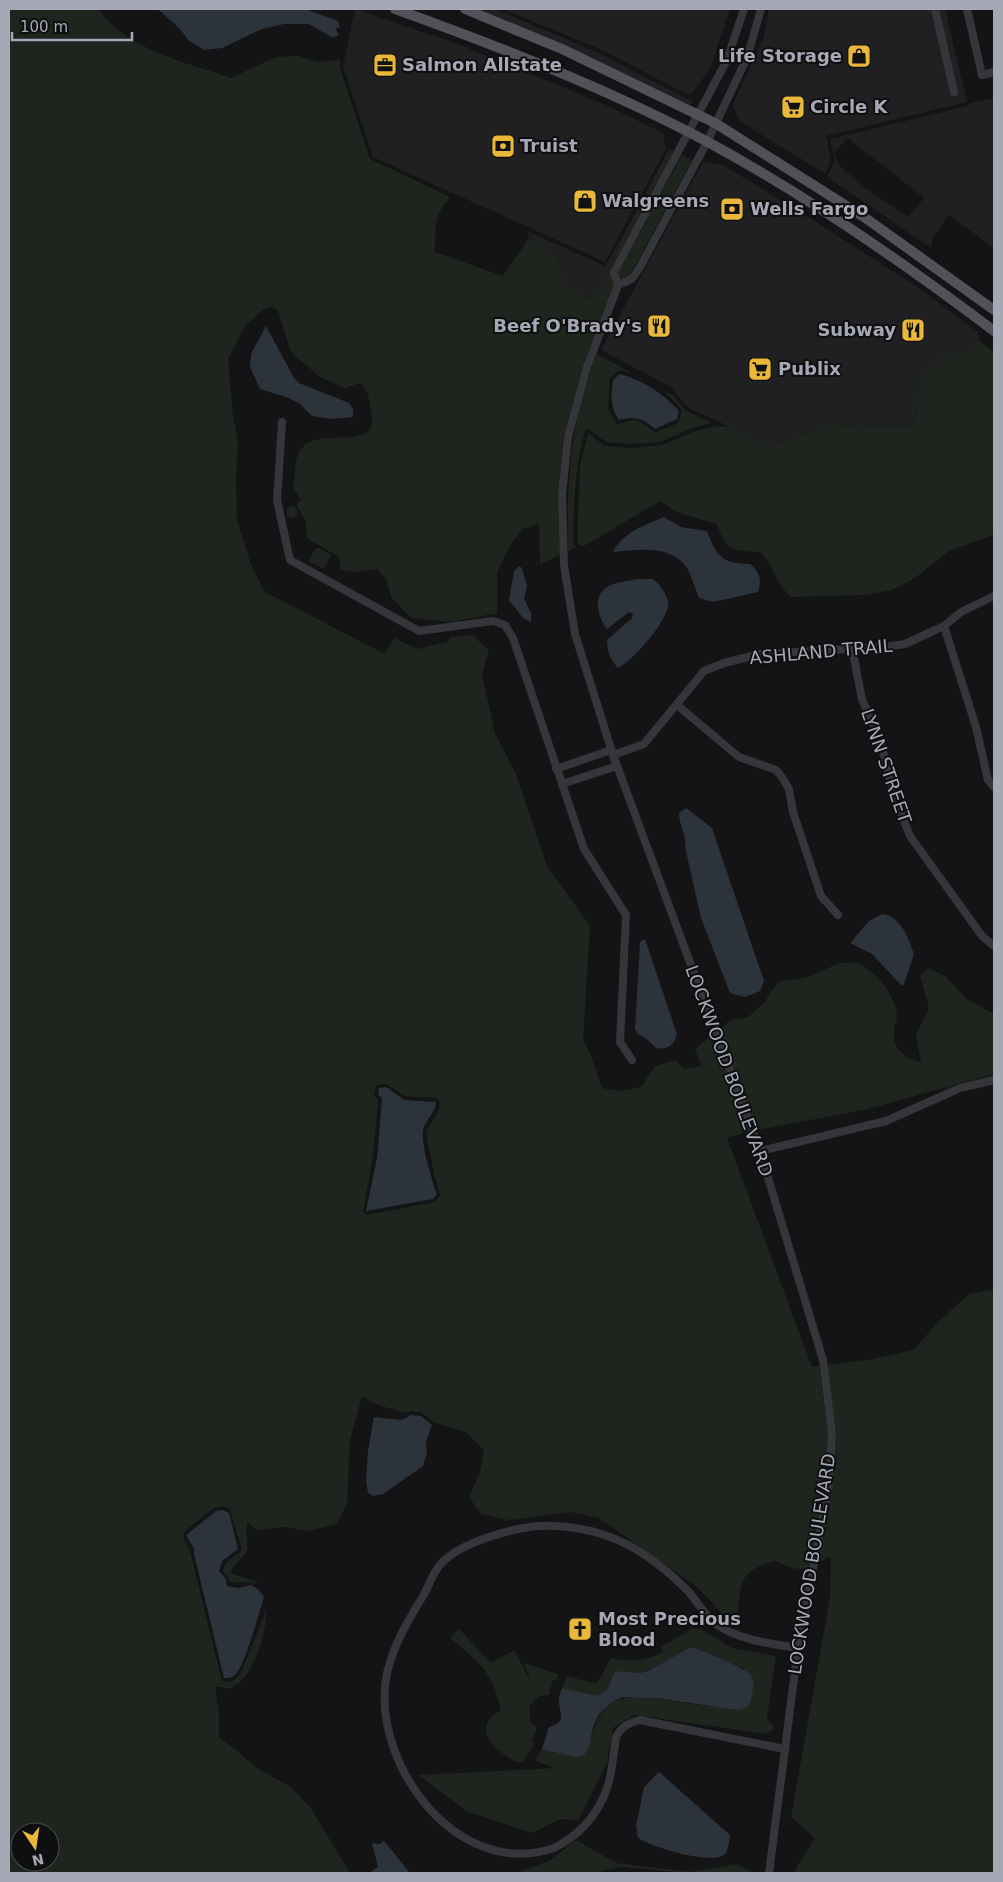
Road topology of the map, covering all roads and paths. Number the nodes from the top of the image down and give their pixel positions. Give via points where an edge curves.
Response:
1 (395, 9) edge
2 (465, 9) edge
3 (744, 9) edge
4 (761, 9) edge
5 (935, 9) edge
6 (967, 9) edge
7 (994, 72) edge
8 (954, 92) dead end
9 (698, 114) junction
10 (715, 123) junction
11 (689, 132) junction
12 (707, 142) junction
13 (911, 249) junction
14 (901, 262) junction
15 (618, 285) junction
16 (994, 310) edge
17 (994, 331) edge
18 (282, 422) dead end
19 (994, 596) edge
20 (944, 626) junction
21 (852, 648) junction
22 (677, 705) junction
23 (612, 752) junction
24 (617, 766) junction
25 (556, 769) junction
26 (562, 784) junction
27 (994, 787) edge
28 (838, 915) dead end
29 (994, 946) edge
30 (632, 1060) dead end
31 (994, 1080) edge
32 (760, 1151) junction
33 (798, 1648) junction
34 (785, 1748) junction
35 (769, 1873) edge

1 - 11 main road via 571,78
2 - 9 main road via 553,45
3 - 9 street, LOCKWOOD BOULEVARD via 727,60
4 - 10 street via 747,58
5 - 8 street
6 - 7 street via 982,75
9 - 10 main road
9 - 11 street, LOCKWOOD BOULEVARD
10 - 12 street
10 - 13 main road
11 - 12 main road
11 - 15 street, LOCKWOOD BOULEVARD via 614,272
12 - 14 main road
12 - 15 street via 639,269 632,279
13 - 14 main road
13 - 16 main road
14 - 17 main road
15 - 23 street, LOCKWOOD BOULEVARD via 586,370 568,436 562,494 564,565 575,634
18 - 25 street via 277,500 290,560 419,631 493,621 505,626 513,638
19 - 20 street, ASHLAND TRAIL via 961,612
20 - 21 street, ASHLAND TRAIL via 905,644
20 - 27 street via 969,702 988,780
21 - 22 street, ASHLAND TRAIL via 760,654 724,663 704,672
21 - 29 street, LYNN STREET via 862,698 881,743 892,793 910,836 982,936
22 - 23 street, ASHLAND TRAIL via 644,744
22 - 28 street via 740,757 776,770 782,777 789,789 793,812 821,896
23 - 24 street, LOCKWOOD BOULEVARD
23 - 25 street, ASHLAND TRAIL
24 - 26 street
24 - 32 street, LOCKWOOD BOULEVARD
25 - 26 street
26 - 30 street via 584,849 626,915 620,1042
31 - 32 street via 960,1088 886,1121
32 - 33 street, LOCKWOOD BOULEVARD via 823,1360 832,1433 829,1484
33 - 34 street, LOCKWOOD BOULEVARD
33 - 34 street via 738,1635 715,1624 665,1568 634,1546 593,1530 552,1525 509,1530 466,1546 439,1565 400,1635 384,1698 388,1734 400,1772 417,1801 439,1826 467,1847 491,1857 518,1858 545,1853 565,1843 583,1828 605,1794 616,1736 630,1722 640,1720
34 - 35 street, LOCKWOOD BOULEVARD

